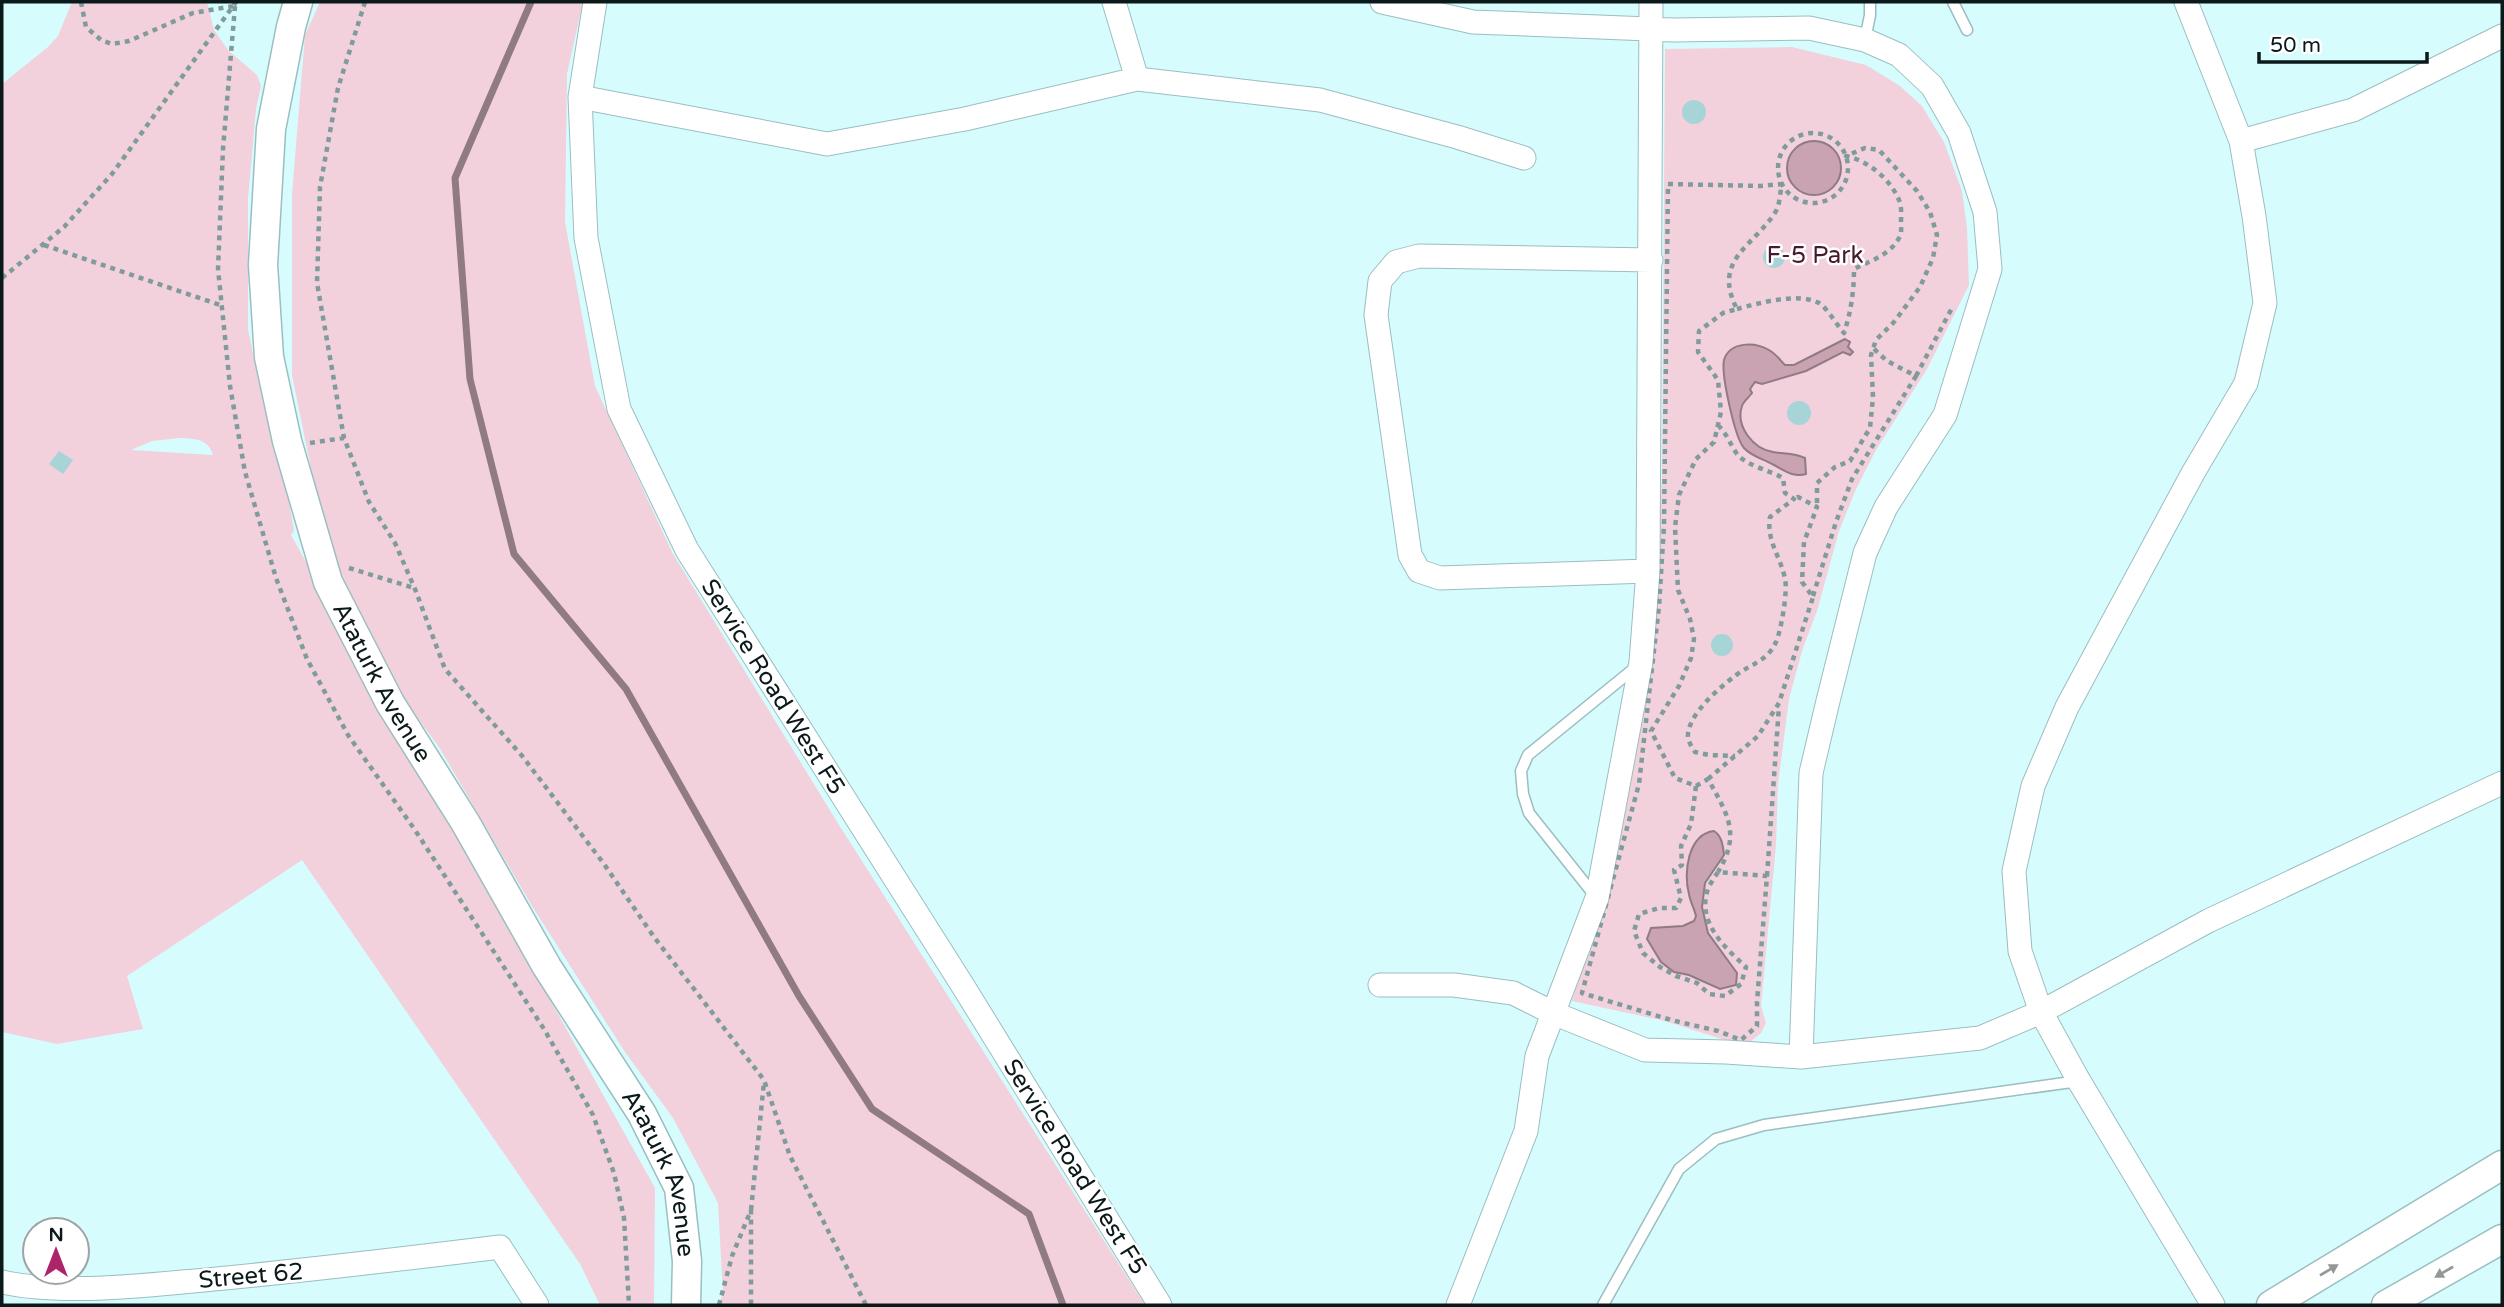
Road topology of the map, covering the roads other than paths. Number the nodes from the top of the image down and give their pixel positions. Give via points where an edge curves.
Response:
1 (298, 2) edge
2 (596, 2) edge
3 (1114, 2) edge
4 (1382, 2) edge
5 (1651, 2) edge
6 (1870, 2) edge
7 (1953, 2) edge
8 (2186, 2) edge
9 (1651, 29) junction
10 (1967, 30) dead end
11 (2502, 36) edge
12 (1865, 40) junction
13 (1137, 79) junction
14 (580, 97) junction
15 (2241, 141) junction
16 (1524, 158) dead end
17 (1651, 260) junction
18 (1648, 571) junction
19 (1641, 663) junction
20 (2502, 783) edge
21 (1597, 898) junction
22 (1380, 985) dead end
23 (2041, 1012) junction
24 (1553, 1013) junction
25 (1801, 1057) junction
26 (2079, 1081) junction
27 (2502, 1165) edge
28 (2502, 1239) edge
29 (2, 1282) edge
30 (537, 1305) edge
31 (686, 1305) edge
32 (1160, 1305) edge
33 (1458, 1305) edge
34 (1603, 1305) edge
35 (2213, 1305) edge
36 (2271, 1305) edge
37 (2386, 1305) edge

1 - 31 street, Ataturk Avenue via 271,129 263,265 270,357 288,441 328,582 390,703 465,822 547,967 642,1114 679,1188 687,1261
2 - 14 street, Service Road West F5
3 - 13 street
4 - 9 street via 1473,22
5 - 9 street
6 - 12 lane
7 - 10 lane
8 - 15 street
9 - 12 street via 1809,27
9 - 17 street
11 - 15 street via 2353,110
12 - 25 street via 1899,55 1932,86 1959,133 1985,212 1990,269 1945,415 1886,508 1865,553 1828,701 1811,773
13 - 14 street via 965,119 827,144
13 - 16 street via 1320,100
14 - 32 street, Service Road West F5 via 586,238 619,409 687,550
15 - 23 street via 2265,303 2246,383 2067,707 2033,786 2014,871 2020,951
17 - 18 street
17 - 18 street via 1419,256 1396,262 1380,281 1376,314 1410,555 1419,571 1440,579
18 - 19 street
19 - 21 street
19 - 21 lane via 1528,755 1521,771 1529,813
20 - 23 street via 2208,921
21 - 24 street
22 - 24 street via 1454,985 1513,993
23 - 25 street via 1979,1038
23 - 26 street
24 - 25 street via 1645,1050
24 - 33 street via 1537,1056 1526,1131
26 - 34 lane via 1764,1125 1716,1139 1679,1169
26 - 35 street
36 -> 27 street
28 -> 37 street
29 - 30 street, Street 62 via 21,1287 118,1287 267,1275 500,1247

